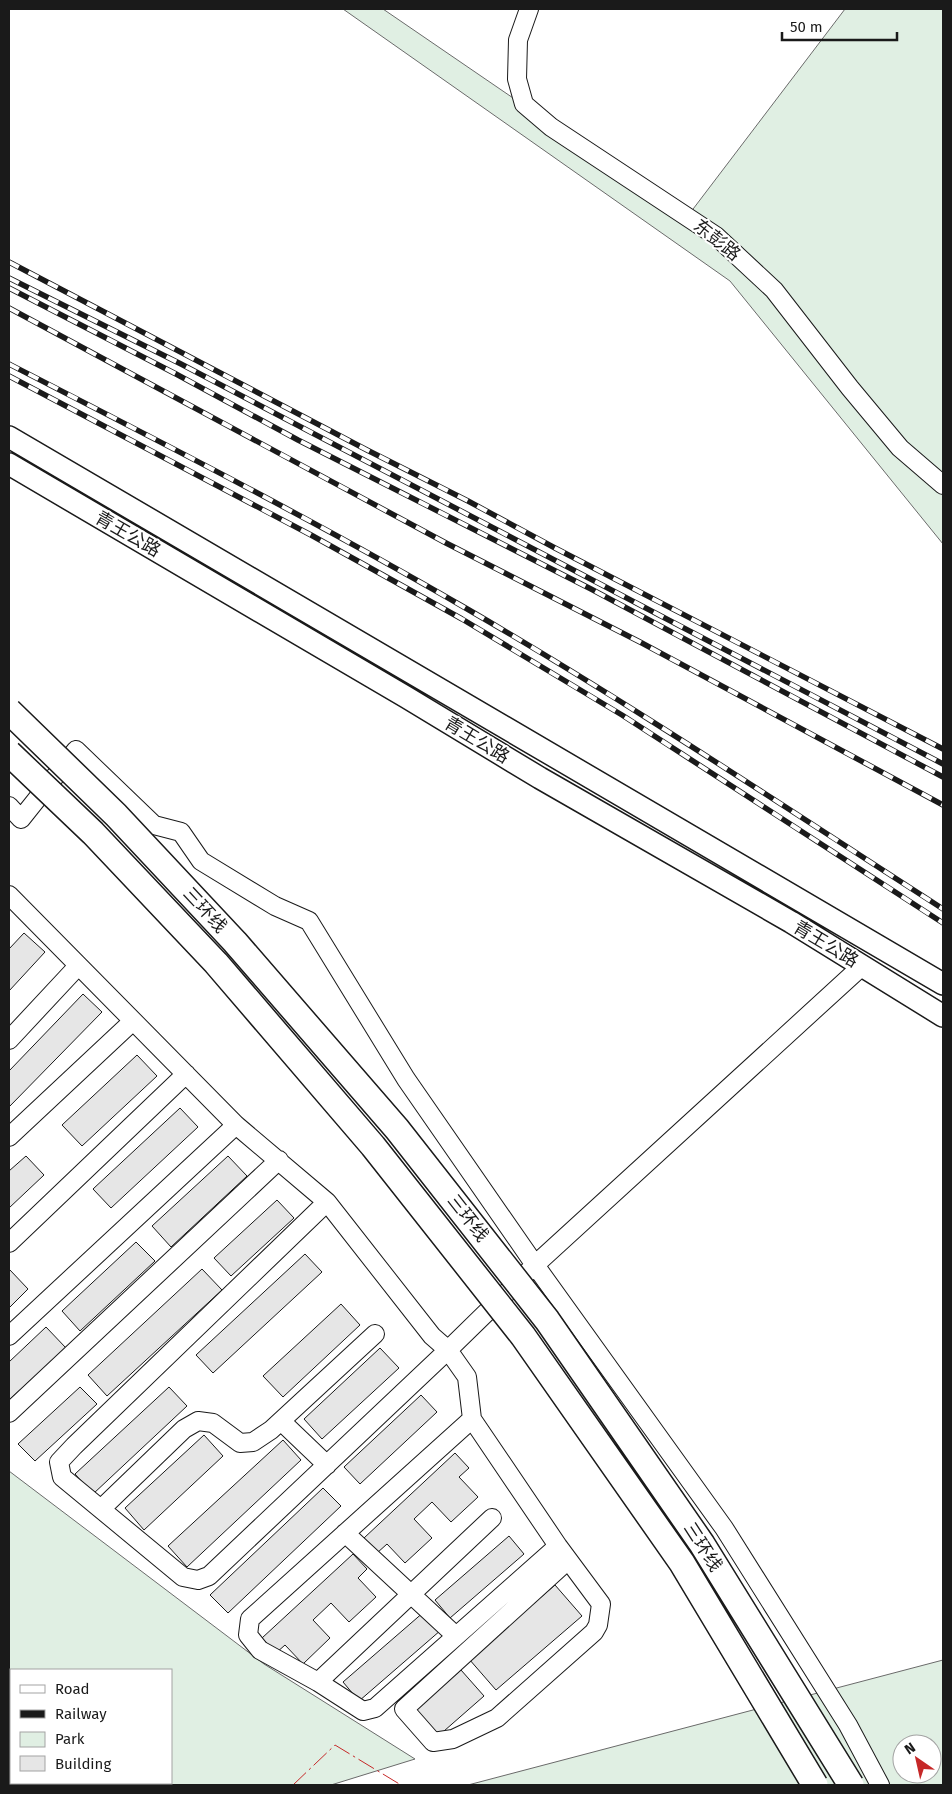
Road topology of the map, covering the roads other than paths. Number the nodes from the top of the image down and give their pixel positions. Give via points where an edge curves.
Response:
1 (530, 9) edge
2 (9, 437) edge
3 (9, 464) edge
4 (943, 485) edge
5 (9, 711) edge
6 (9, 754) edge
7 (9, 806) edge
8 (12, 904) edge
9 (78, 966) junction
10 (862, 966) junction
11 (943, 984) edge
12 (943, 1016) edge
13 (133, 1021) junction
14 (9, 1040) edge
15 (186, 1074) junction
16 (236, 1125) junction
17 (10, 1134) edge
18 (278, 1160) junction
19 (328, 1202) junction
20 (9, 1243) edge
21 (535, 1265) junction
22 (375, 1334) dead end
23 (9, 1336) edge
24 (448, 1350) junction
25 (9, 1413) edge
26 (472, 1419) junction
27 (281, 1421) junction
28 (327, 1465) junction
29 (101, 1509) junction
30 (492, 1518) dead end
31 (345, 1534) junction
32 (558, 1546) junction
33 (568, 1560) junction
34 (411, 1594) junction
35 (456, 1636) junction
36 (318, 1682) junction
37 (815, 1785) edge
38 (851, 1785) edge
39 (880, 1785) edge

1 - 4 street, 东彭路 via 518,40 517,79 524,104 551,127 716,236 774,290 900,448
2 - 11 main road, 青王公路
3 - 10 main road, 青王公路
5 - 38 highway, 三环线, bridge via 116,814 235,942 397,1129 547,1320 702,1544
6 - 37 highway, 三环线, bridge via 93,833 216,963 373,1146 523,1336 682,1563
7 - 21 street via 21,819 76,750 154,826 181,832 201,861 276,906 309,920 406,1079
8 - 9 street
9 - 13 street
9 - 14 street
10 - 12 main road, 青王公路
10 - 21 street
13 - 15 street
13 - 17 street
15 - 16 street
15 - 20 street
16 - 18 street
16 - 23 street
18 - 19 street
18 - 25 street
19 - 24 street via 432,1336
19 - 29 street via 59,1462 62,1477
21 - 24 street
21 - 39 street via 724,1528 848,1725
22 - 27 street
24 - 26 street via 467,1377
24 - 28 street
26 - 31 street
26 - 32 street
27 - 28 street
27 - 29 street via 253,1442 240,1443 213,1423 198,1420 184,1429
28 - 29 street via 209,1576 198,1580 183,1577
30 - 34 street
31 - 34 street
31 - 36 street via 250,1619 248,1635 260,1650
32 - 33 street
32 - 35 street
33 - 33 street via 601,1604 594,1632 497,1718 453,1739 434,1742 404,1709
34 - 35 street
34 - 36 street
35 - 36 street via 375,1708 363,1711

